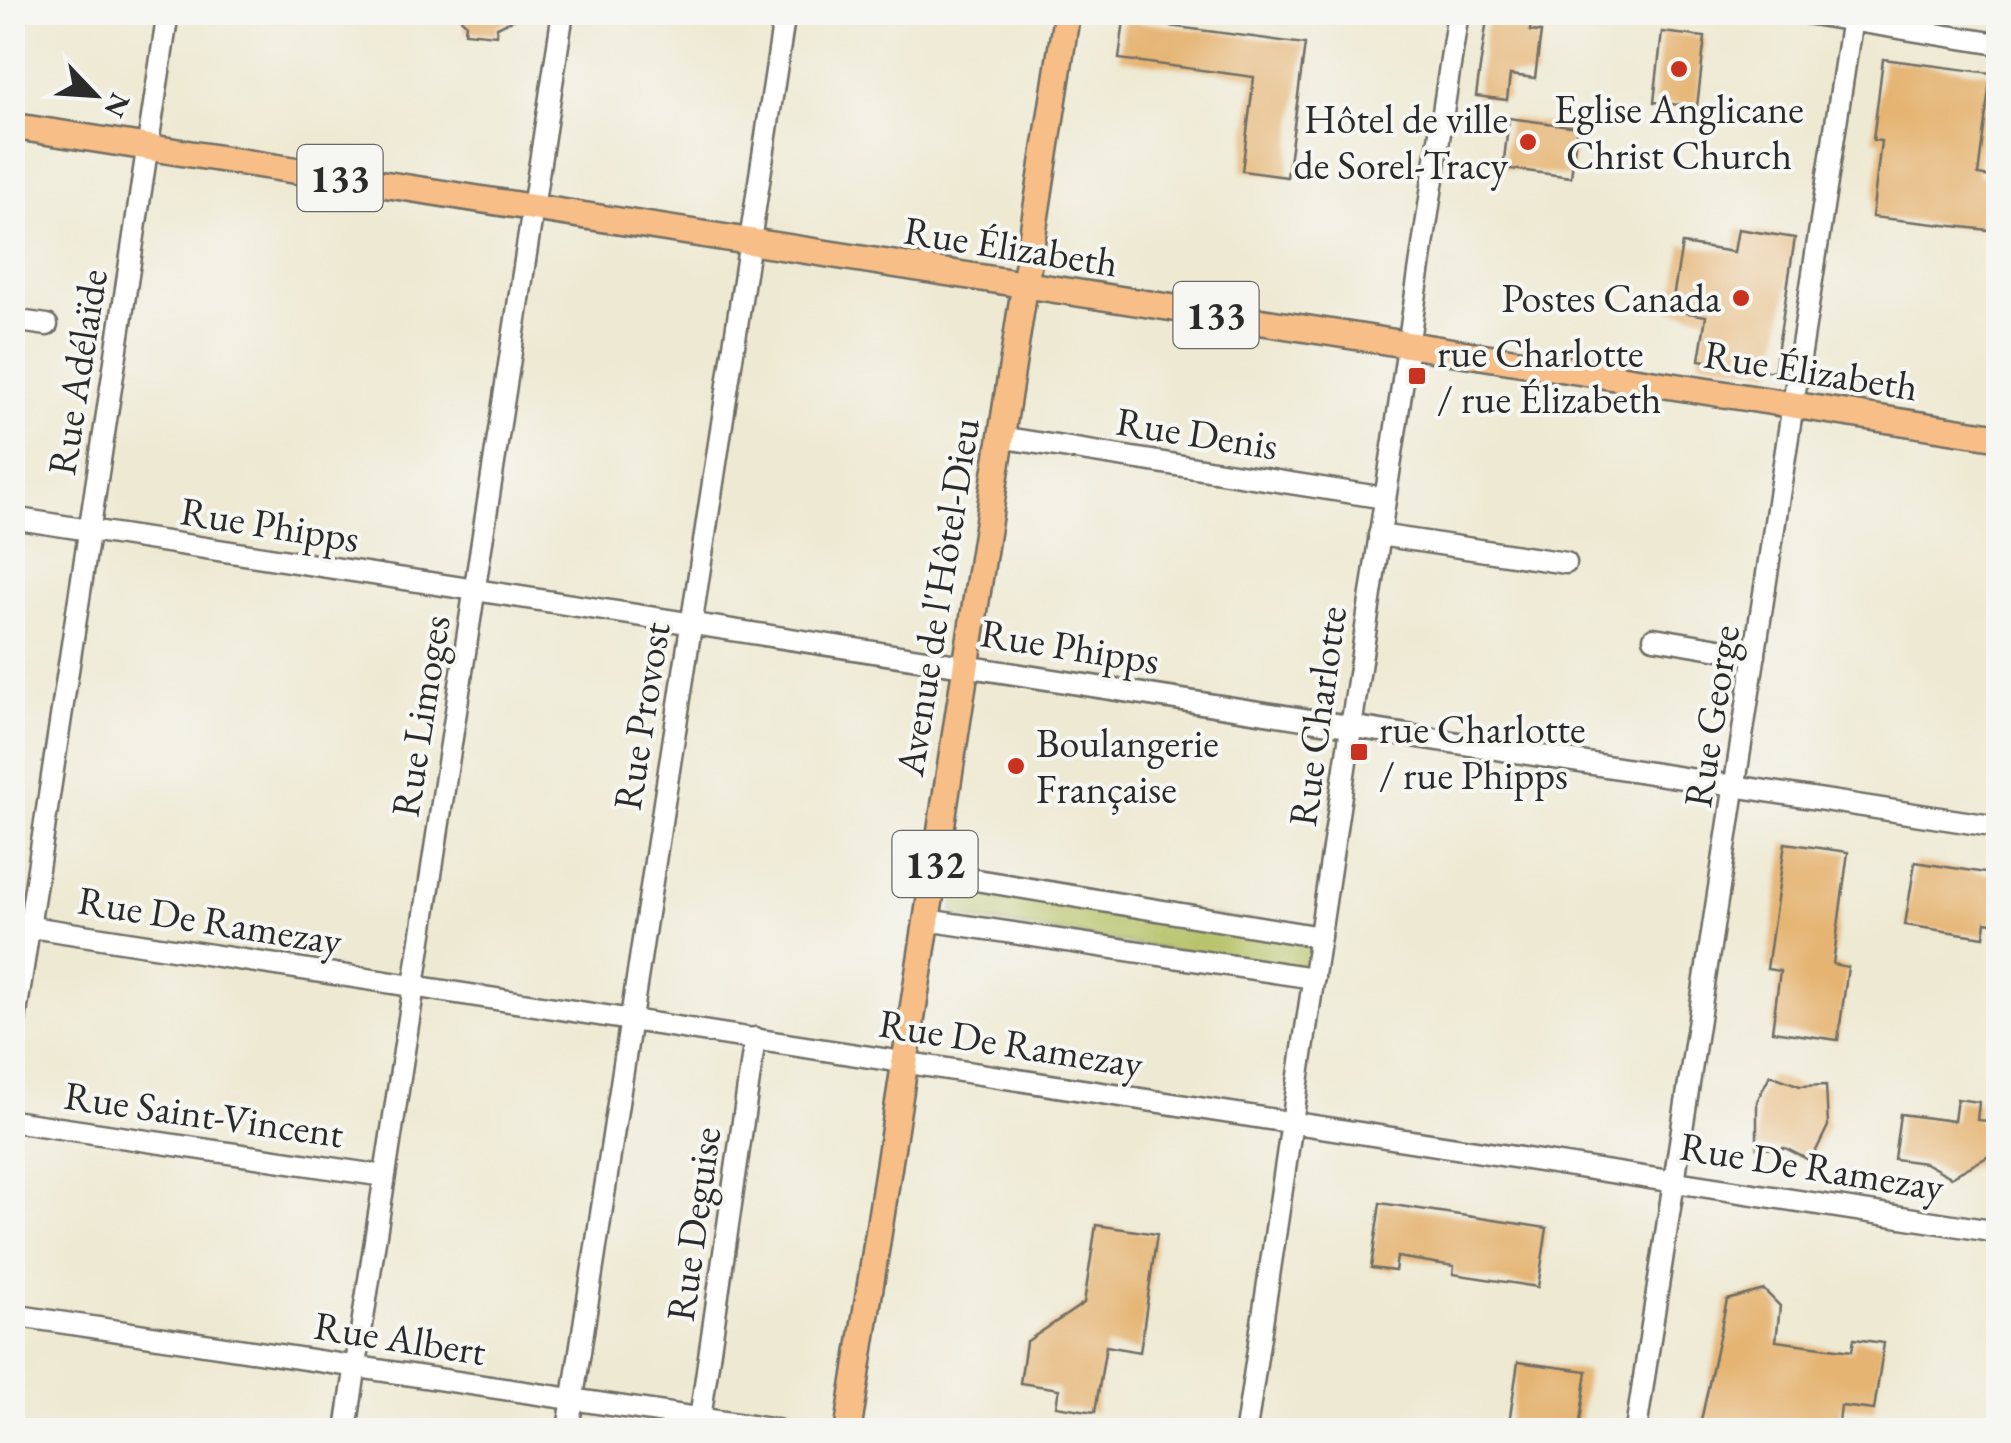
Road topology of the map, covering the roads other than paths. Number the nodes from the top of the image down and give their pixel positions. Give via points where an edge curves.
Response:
1 (168, 12) edge
2 (562, 12) edge
3 (785, 12) edge
4 (1067, 12) edge
5 (1458, 12) edge
6 (1799, 12) edge
7 (1852, 17) edge
8 (1998, 44) edge
9 (12, 126) edge
10 (147, 148) junction
11 (533, 208) junction
12 (749, 244) junction
13 (1022, 286) junction
14 (12, 320) edge
15 (47, 325) dead end
16 (1409, 345) junction
17 (1794, 406) junction
18 (999, 437) junction
19 (1998, 437) edge
20 (1385, 498) junction
21 (12, 518) edge
22 (88, 531) junction
23 (1379, 534) junction
24 (1566, 563) dead end
25 (475, 591) junction
26 (692, 623) junction
27 (1654, 638) dead end
28 (1756, 655) junction
29 (965, 665) junction
30 (1352, 724) junction
31 (1736, 785) junction
32 (1998, 827) edge
33 (934, 873) junction
34 (926, 920) junction
35 (21, 926) edge
36 (1320, 938) junction
37 (1314, 978) junction
38 (413, 986) junction
39 (629, 1019) junction
40 (756, 1038) junction
41 (12, 1040) edge
42 (904, 1062) junction
43 (12, 1121) edge
44 (1291, 1123) junction
45 (384, 1176) junction
46 (1676, 1180) junction
47 (1998, 1232) edge
48 (12, 1315) edge
49 (356, 1367) junction
50 (573, 1400) junction
51 (700, 1419) junction
52 (346, 1430) edge
53 (568, 1430) edge
54 (777, 1430) edge
55 (848, 1430) edge
56 (1246, 1430) edge
57 (1636, 1430) edge

1 - 10 street, Rue Adélaïde
2 - 11 street, Rue Limoges
3 - 12 street, Rue Provost
4 - 13 main road, Avenue de l'Hôtel-Dieu / 132
5 - 16 street, Rue Charlotte
6 - 7 street
7 - 8 street
7 - 17 street, Rue George
9 - 10 main road, Rue Élizabeth / 133
10 - 11 main road, Rue Élizabeth / 133
10 - 22 street, Rue Adélaïde
11 - 12 main road, Rue Élizabeth / 133
11 - 25 street, Rue Limoges
12 - 13 main road, Rue Élizabeth / 133
12 - 26 street, Rue Provost
13 - 16 main road, Rue Élizabeth / 133
13 - 18 main road, Avenue de l'Hôtel-Dieu / 132
14 - 15 street
16 - 17 main road, Rue Élizabeth / 133
16 - 20 street, Rue Charlotte
17 - 19 main road, Rue Élizabeth / 133
17 - 28 street, Rue George
18 - 20 street, Rue Denis
18 - 29 main road, Avenue de l'Hôtel-Dieu / 132
20 - 23 street, Rue Charlotte
21 - 22 street, Rue Phipps
22 - 25 street, Rue Phipps
22 - 35 street, Rue Adélaïde
23 - 24 street
23 - 30 street, Rue Charlotte
25 - 26 street, Rue Phipps
25 - 38 street, Rue Limoges
26 - 29 street, Rue Phipps
26 - 39 street, Rue Provost
27 - 28 street
28 - 31 street, Rue George
29 - 30 street, Rue Phipps
29 - 33 main road, Avenue de l'Hôtel-Dieu / 132
30 - 31 street, Rue Phipps
30 - 36 street, Rue Charlotte
31 - 32 street, Rue Phipps
31 - 46 street, Rue George
33 - 34 main road, Avenue de l'Hôtel-Dieu / 132
33 - 36 street
34 - 37 street
34 - 42 main road, Avenue de l'Hôtel-Dieu / 132
35 - 38 street, Rue De Ramezay
35 - 41 street, Rue Adélaïde
36 - 37 street, Rue Charlotte
37 - 44 street, Rue Charlotte
38 - 39 street, Rue De Ramezay
38 - 45 street, Rue Limoges
39 - 40 street, Rue De Ramezay
39 - 50 street, Rue Provost
40 - 42 street, Rue De Ramezay
40 - 51 street, Rue Deguise
42 - 44 street, Rue De Ramezay
42 - 55 main road, Avenue de l'Hôtel-Dieu / 132
43 - 45 street, Rue Saint-Vincent
44 - 46 street, Rue De Ramezay
44 - 56 street, Rue Charlotte
45 - 49 street, Rue Limoges
46 - 47 street, Rue De Ramezay
46 - 57 street, Rue George
48 - 49 street, Rue Albert
49 - 50 street, Rue Albert
49 - 52 street, Rue Limoges
50 - 51 street, Rue Albert
50 - 53 street, Rue Provost
51 - 54 street, Rue Albert

